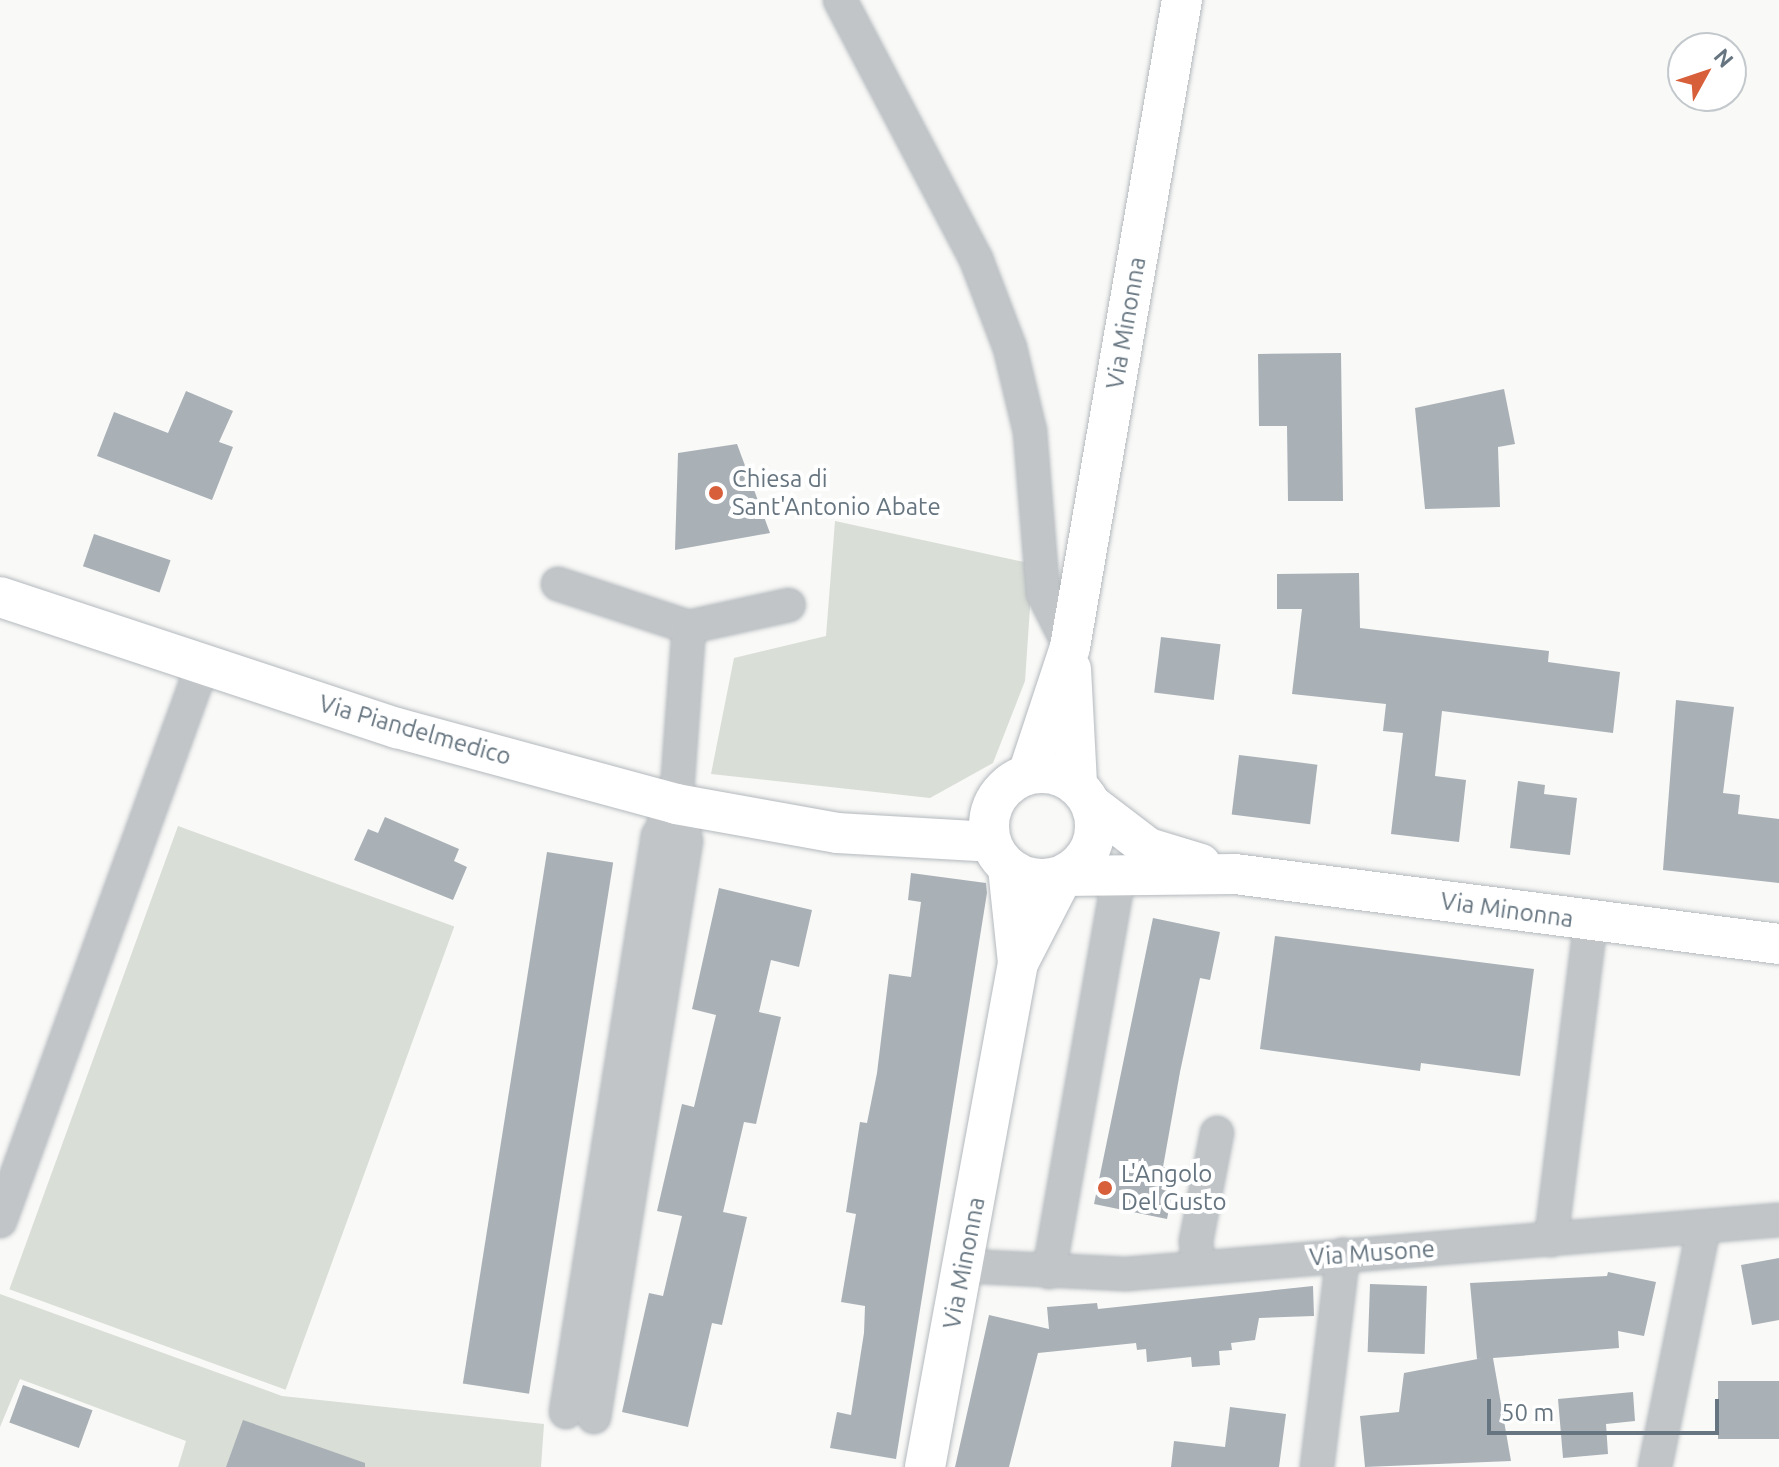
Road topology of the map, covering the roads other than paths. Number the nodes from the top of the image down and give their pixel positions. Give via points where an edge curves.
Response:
1 (840, 0) edge
2 (1182, 0) edge
3 (558, 584) dead end
4 (0, 597) edge
5 (789, 605) dead end
6 (689, 627) junction
7 (1070, 647) junction
8 (203, 664) junction
9 (1028, 774) junction
10 (1084, 795) junction
11 (996, 798) junction
12 (676, 804) junction
13 (837, 833) junction
14 (1000, 855) junction
15 (1235, 874) junction
16 (1063, 876) junction
17 (1119, 876) junction
18 (1591, 921) junction
19 (1779, 944) edge
20 (1018, 963) junction
21 (1217, 1133) dead end
22 (1779, 1220) edge
23 (0, 1221) edge
24 (1704, 1227) junction
25 (1551, 1240) junction
26 (1343, 1255) junction
27 (964, 1266) junction
28 (1198, 1268) junction
29 (1049, 1272) junction
30 (580, 1414) dead end
31 (925, 1467) edge
32 (1317, 1467) edge
33 (1655, 1467) edge

1 - 7 street via 976,259 1010,348 1030,431 1043,593
2 - 7 main road, Via Minonna
3 - 6 street
4 - 8 main road, Via Piandelmedico
5 - 6 street
6 - 12 street
7 - 9 main road, Via Minonna
7 - 10 main road, Via Minonna
8 - 12 main road, Via Piandelmedico via 397,728
8 - 23 street
9 - 10 main road, Via Minonna via 1045,772
9 - 11 main road
10 - 15 main road, Via Minonna via 1148,848
10 - 16 main road, Via Minonna via 1092,846
11 - 13 main road, Via Piandelmedico via 928,819
11 - 14 main road, Via Minonna via 988,827
12 - 13 main road, Via Piandelmedico
12 - 30 street via 658,836
13 - 14 main road, Via Piandelmedico
14 - 16 main road, Via Minonna via 1035,879
14 - 20 main road, Via Minonna
15 - 17 main road, Via Minonna
15 - 18 main road, Via Minonna
16 - 17 main road, Via Minonna
16 - 20 main road, Via Minonna
17 - 29 street
18 - 19 main road, Via Minonna
18 - 25 street
20 - 27 main road, Via Minonna
21 - 28 street via 1196,1241
22 - 24 street, Via Musone
24 - 25 street, Via Musone
24 - 33 street
25 - 26 street, Via Musone
26 - 28 street, Via Musone
26 - 32 street
27 - 29 street, Via Musone
27 - 31 main road, Via Minonna
28 - 29 street, Via Musone

